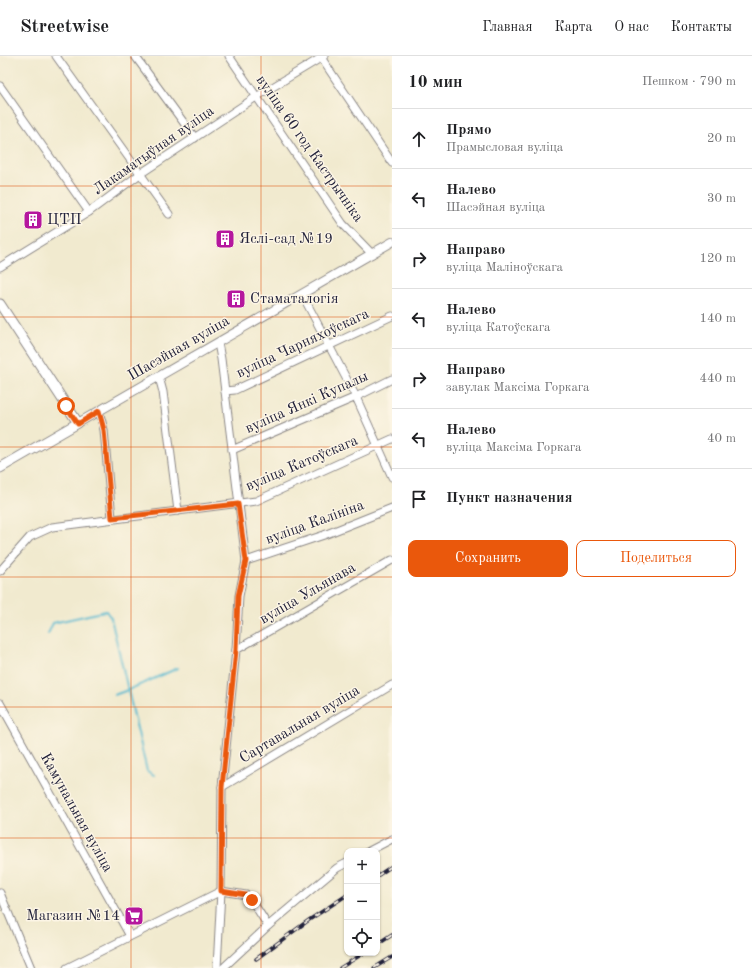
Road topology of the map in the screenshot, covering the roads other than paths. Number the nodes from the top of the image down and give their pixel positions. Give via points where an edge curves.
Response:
1 (56, 56) edge
2 (135, 56) edge
3 (229, 56) edge
4 (322, 57) edge
5 (0, 86) edge
6 (256, 97) junction
7 (195, 138) junction
8 (392, 163) edge
9 (140, 174) junction
10 (89, 212) junction
11 (169, 214) dead end
12 (392, 242) edge
13 (372, 254) junction
14 (0, 267) edge
15 (302, 294) junction
16 (0, 304) edge
17 (392, 316) edge
18 (218, 343) junction
19 (330, 346) junction
20 (159, 377) junction
21 (392, 379) edge
22 (224, 392) junction
23 (356, 397) junction
24 (99, 411) junction
25 (78, 424) junction
26 (392, 440) edge
27 (378, 445) junction
28 (232, 450) junction
29 (0, 468) edge
30 (392, 477) edge
31 (238, 504) junction
32 (392, 508) edge
33 (178, 512) junction
34 (112, 518) junction
35 (392, 560) edge
36 (246, 561) junction
37 (0, 571) edge
38 (236, 650) junction
39 (392, 685) edge
40 (0, 703) edge
41 (222, 787) junction
42 (392, 839) edge
43 (375, 848) edge
44 (344, 864) edge
45 (221, 891) junction
46 (0, 893) edge
47 (268, 926) junction
48 (130, 936) junction
49 (31, 968) edge
50 (67, 968) edge
51 (217, 968) edge
52 (222, 968) edge

1 - 9 street
2 - 7 street
3 - 6 street, вуліца 60 год Кастрычніка
4 - 6 street, Лакаматыўная вуліца
4 - 8 street
5 - 10 street
6 - 7 street, Лакаматыўная вуліца
6 - 13 street, вуліца 60 год Кастрычніка via 343,224
7 - 9 street, Лакаматыўная вуліца
9 - 10 street, Лакаматыўная вуліца
9 - 11 street
10 - 14 street, Лакаматыўная вуліца
12 - 13 street, Шасэйная вуліца
13 - 15 street, Шасэйная вуліца
15 - 18 street, Шасэйная вуліца
15 - 19 street
16 - 25 main road
17 - 19 street, вуліца Чарняхоўскага
18 - 20 street, Шасэйная вуліца
18 - 22 street
19 - 22 street, вуліца Чарняхоўскага via 235,390
19 - 23 street
20 - 24 street, Шасэйная вуліца
20 - 33 street
21 - 23 street, вуліца Янкі Купалы
22 - 28 street
23 - 27 street
23 - 28 street, вуліца Янкі Купалы
24 - 25 street, Шасэйная вуліца
24 - 34 street via 104,430
25 - 29 main road, Шасэйная вуліца
26 - 27 street, вуліца Катоўскага
27 - 30 street
27 - 31 street, вуліца Катоўскага via 256,501
28 - 31 street
31 - 33 street, вуліца Катоўскага
31 - 36 street
32 - 36 street, вуліца Калініна via 324,535
33 - 34 street, вуліца Катоўскага
34 - 37 street, вуліца Катоўскага via 52,527 30,537
35 - 38 street, вуліца Ульянава
36 - 38 street via 238,596
38 - 41 street
39 - 41 street, Сартавальная вуліца
40 - 48 street, Камунальная вуліца
41 - 45 street
42 - 43 street
44 - 47 street
45 - 47 street via 246,895
45 - 48 street
45 - 51 street
46 - 49 street
47 - 52 street
48 - 50 street

